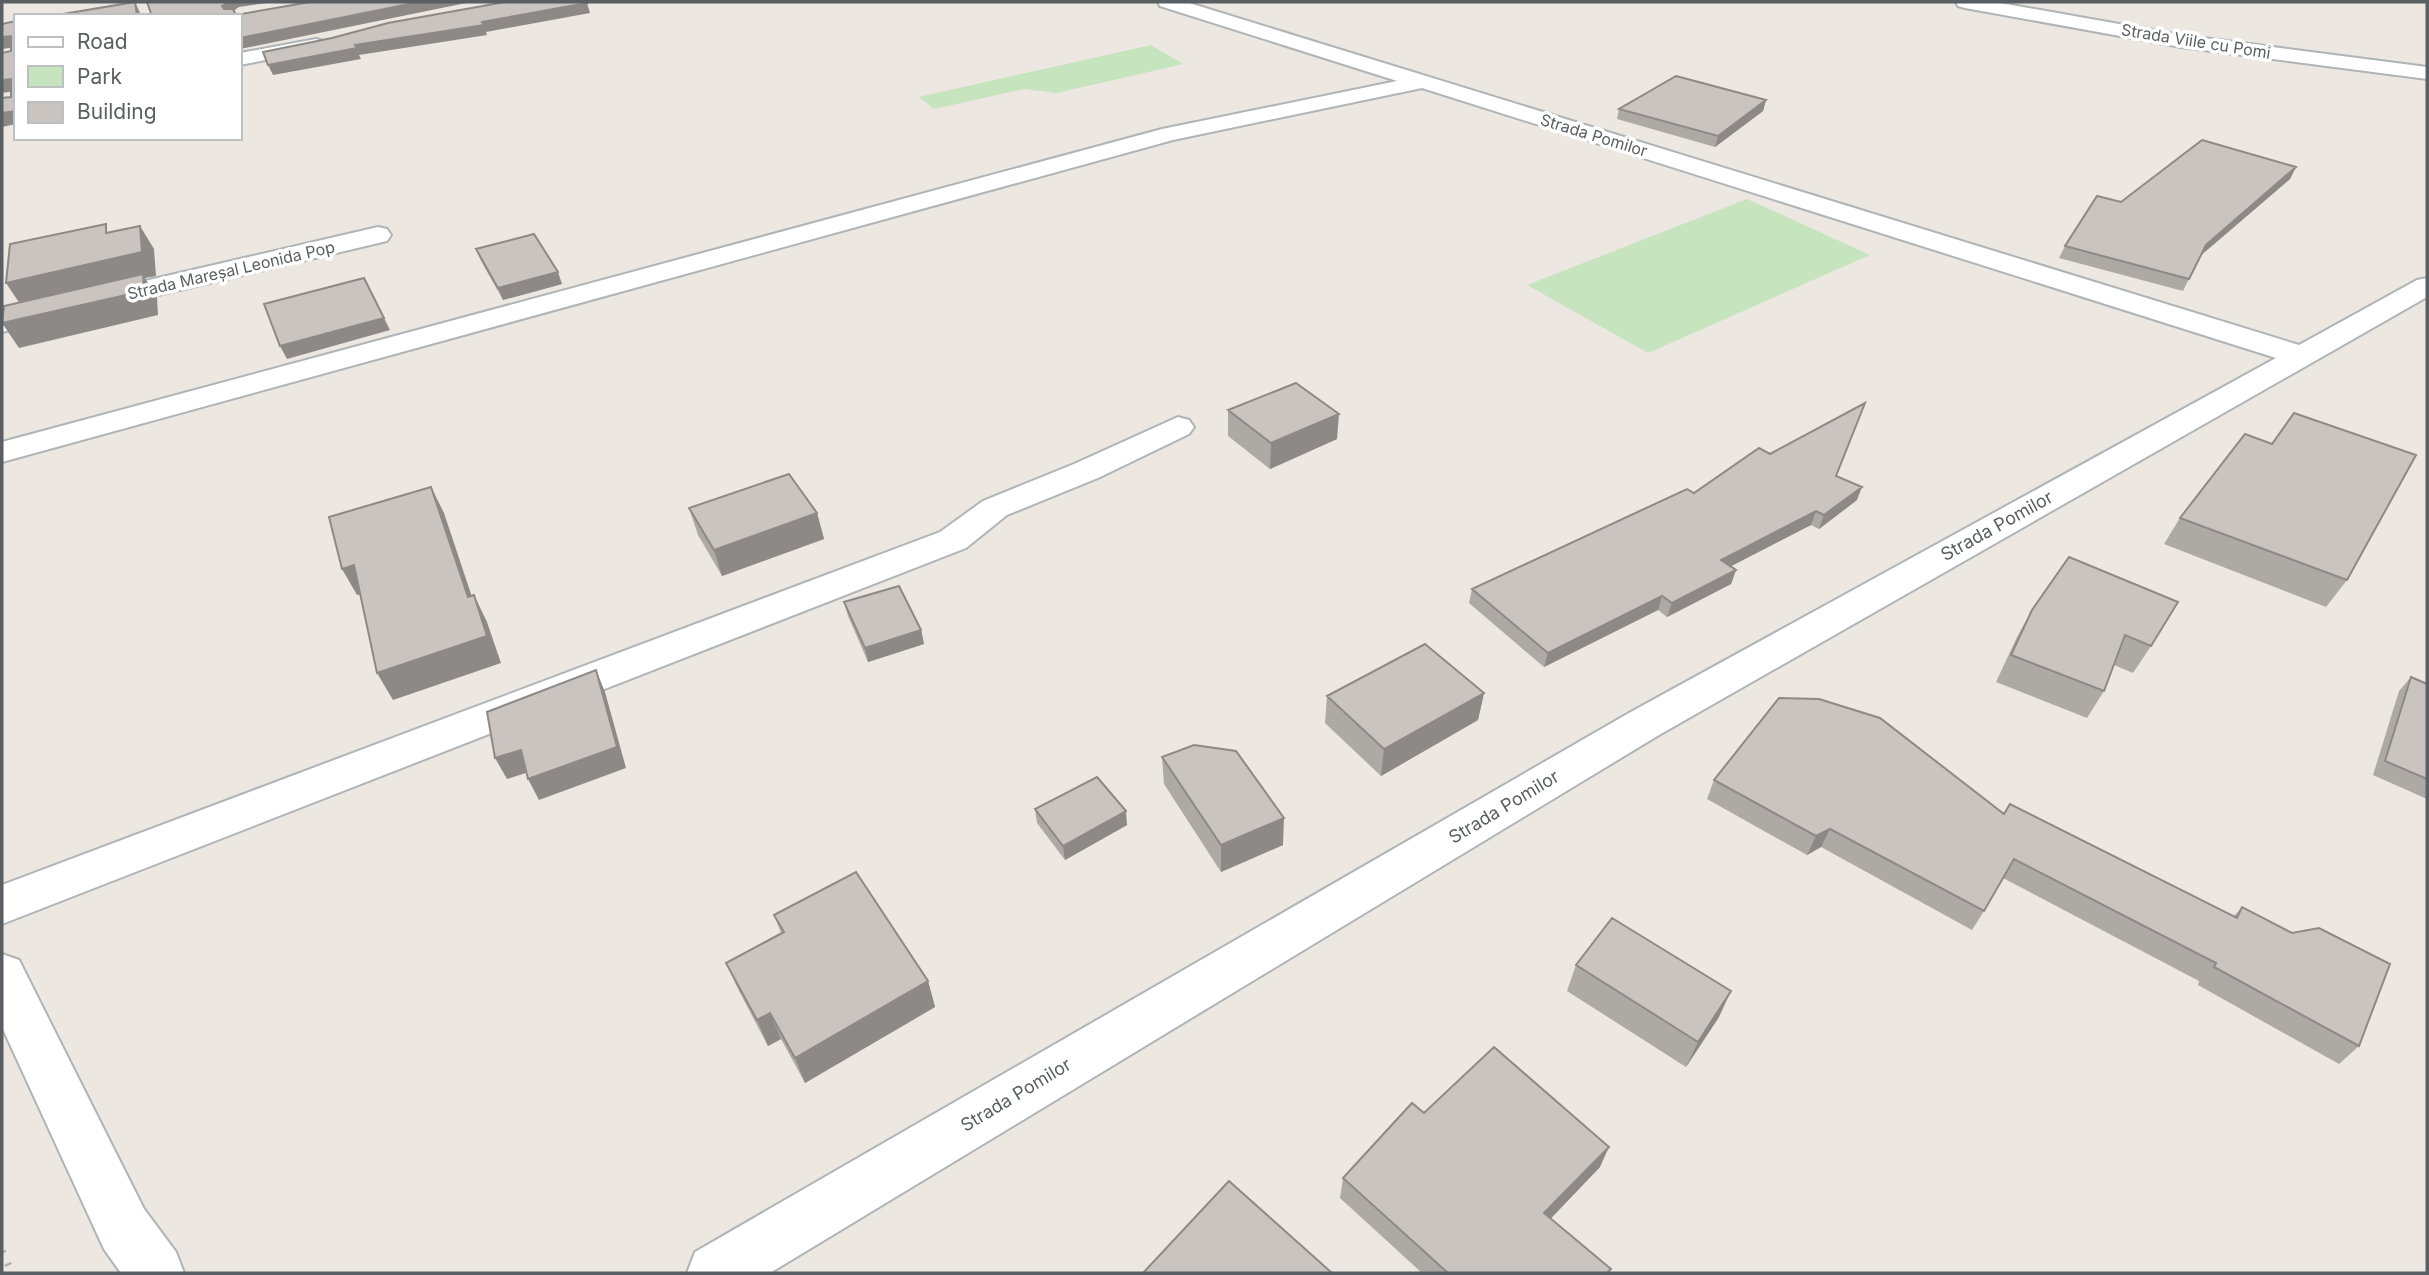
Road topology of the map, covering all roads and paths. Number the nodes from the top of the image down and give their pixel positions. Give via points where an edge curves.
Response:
1 (1167, 2) edge
2 (1965, 2) edge
3 (336, 40) edge
4 (242, 59) edge
5 (2427, 73) edge
6 (1423, 82) junction
7 (378, 234) dead end
8 (2427, 286) edge
9 (2, 323) edge
10 (2302, 356) junction
11 (1178, 427) dead end
12 (2, 453) edge
13 (2, 905) edge
14 (2, 975) edge
15 (155, 1273) edge
16 (716, 1273) edge

1 - 6 street, Strada Pomilor
2 - 5 street, Strada Viile cu Pomi via 2181,41
3 - 4 street
6 - 10 street, Strada Pomilor
6 - 12 street via 1170,134
7 - 9 street, Strada Mareșal Leonida Pop
8 - 10 street, Strada Pomilor
10 - 16 street, Strada Pomilor via 1644,724
11 - 13 street via 995,508 953,540
14 - 15 street via 124,1229

